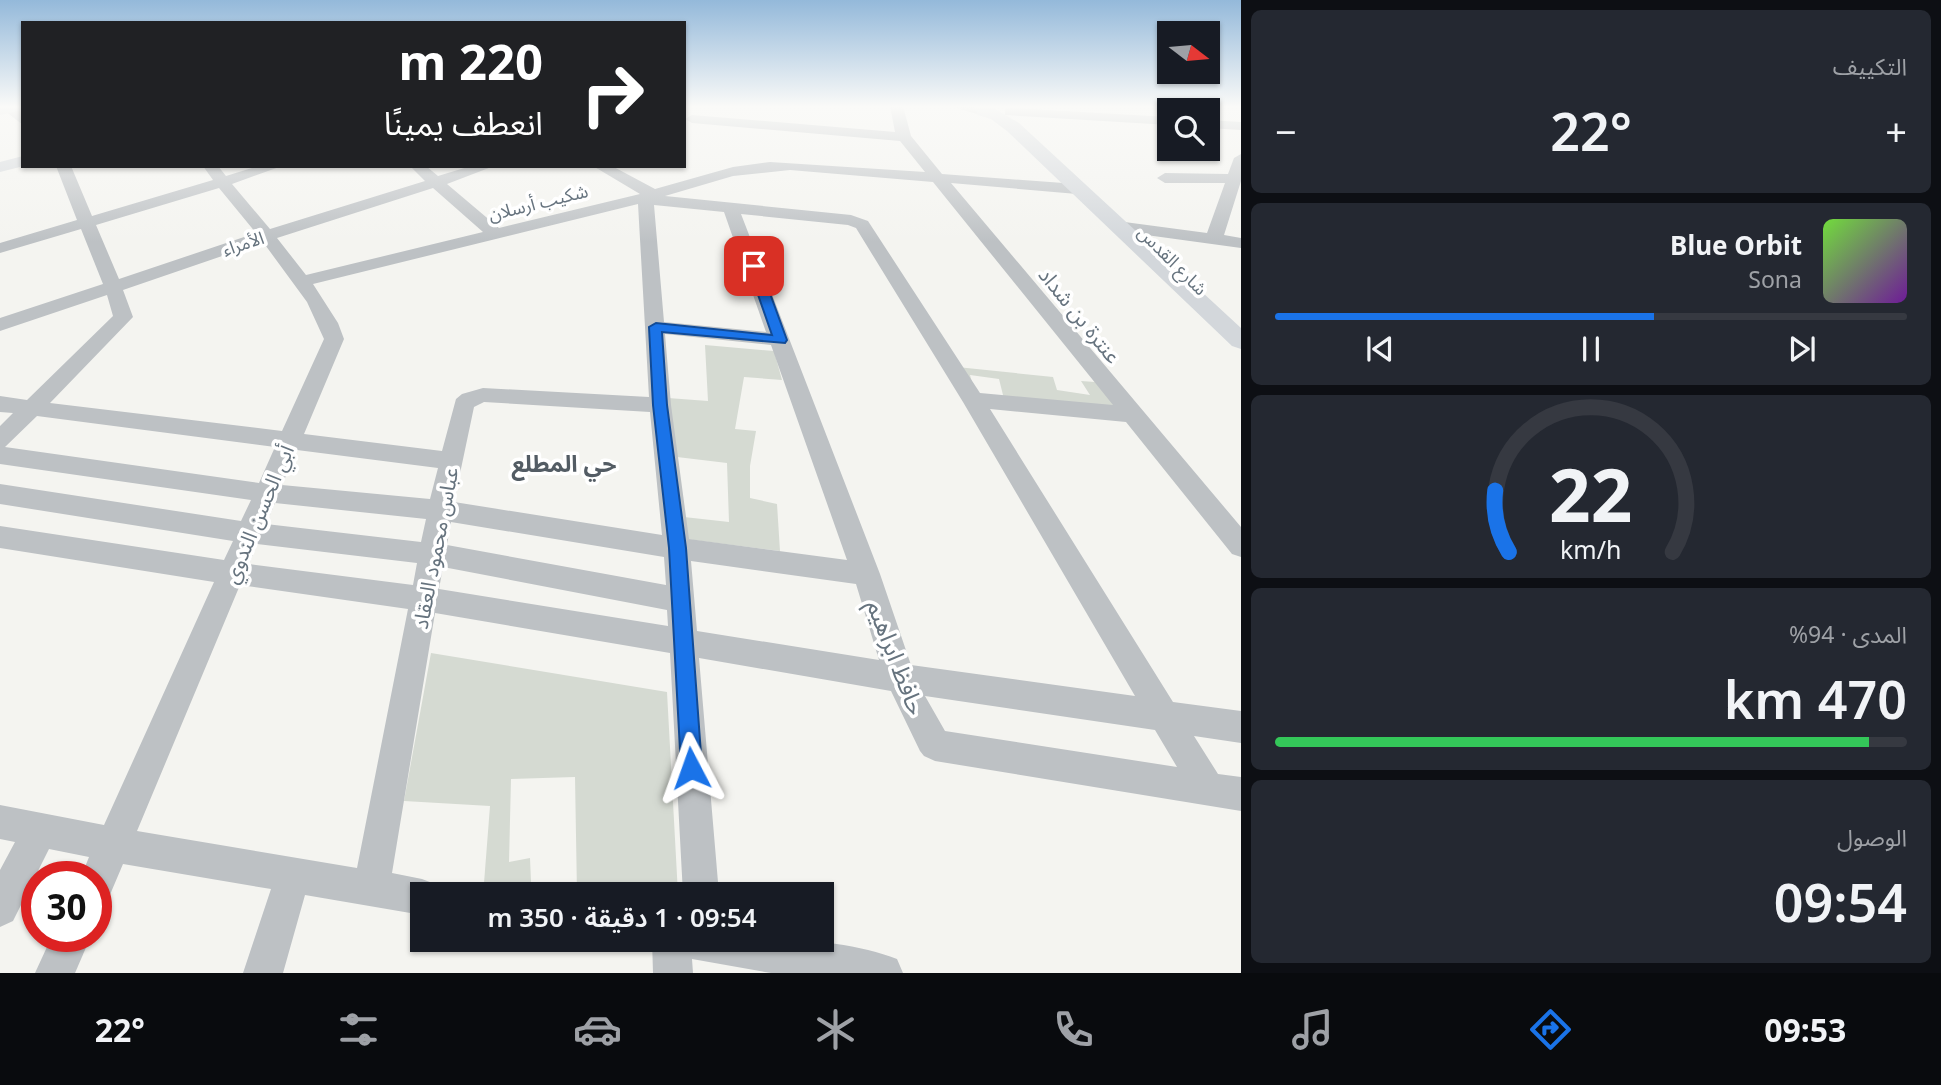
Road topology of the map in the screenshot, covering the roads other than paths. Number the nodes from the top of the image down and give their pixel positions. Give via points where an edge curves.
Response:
1 (917, 151) edge
2 (1039, 151) edge
3 (1061, 151) edge
4 (1241, 159) edge
5 (21, 162) edge
6 (0, 167) edge
7 (64, 168) edge
8 (260, 168) edge
9 (419, 168) edge
10 (482, 168) edge
11 (603, 168) edge
12 (216, 174) edge
13 (1165, 178) dead end
14 (941, 179) junction
15 (1234, 179) junction
16 (438, 184) junction
17 (1077, 189) junction
18 (647, 197) junction
19 (730, 207) junction
20 (85, 223) junction
21 (495, 233) junction
22 (265, 236) junction
23 (1139, 236) junction
24 (1214, 239) junction
25 (1159, 243) junction
26 (1241, 243) edge
27 (0, 248) edge
28 (1241, 250) edge
29 (301, 282) junction
30 (114, 287) junction
31 (0, 325) edge
32 (656, 327) junction
33 (1241, 327) edge
34 (780, 340) junction
35 (1241, 341) edge
36 (972, 400) junction
37 (0, 404) edge
38 (660, 405) junction
39 (32, 409) junction
40 (1132, 415) junction
41 (0, 440) edge
42 (288, 440) junction
43 (0, 455) edge
44 (451, 461) junction
45 (265, 493) junction
46 (0, 494) edge
47 (440, 510) junction
48 (249, 533) junction
49 (0, 537) edge
50 (1241, 546) edge
51 (677, 548) junction
52 (433, 554) junction
53 (233, 573) junction
54 (866, 574) junction
55 (425, 599) junction
56 (680, 600) junction
57 (682, 642) junction
58 (900, 678) junction
59 (1164, 715) junction
60 (1241, 727) edge
61 (1208, 789) junction
62 (1241, 794) edge
63 (0, 822) edge
64 (40, 830) junction
65 (115, 845) junction
66 (107, 861) edge
67 (293, 876) junction
68 (700, 882) edge
69 (371, 888) junction
70 (410, 895) edge
71 (0, 908) edge
72 (65, 952) edge
73 (686, 952) edge
74 (762, 952) edge
75 (55, 973) edge
76 (263, 973) edge
77 (673, 973) edge
78 (883, 973) edge

1 - 14 street, عنترة بن شداد
2 - 17 main road
3 - 23 main road, شارع القدس
4 - 15 street
5 - 6 main road
7 - 20 street
8 - 12 street
9 - 16 street
10 - 16 street, الأمراء
11 - 18 street
12 - 20 street
12 - 22 street, أبي الحسن الندوي
13 - 15 street
14 - 17 street, شكيب أرسلان
14 - 18 street, شكيب أرسلان via 753,167
14 - 40 street, عنترة بن شداد
15 - 24 street
16 - 21 street
16 - 22 street, الأمراء
17 - 23 main road via 1117,226
18 - 19 street
18 - 21 street, شكيب أرسلان
18 - 32 street
19 - 34 street
19 - 36 street via 859,222
20 - 27 street
20 - 30 street
21 - 29 street, شكيب أرسلان
22 - 29 street, أبي الحسن الندوي
22 - 30 street, الأمراء
23 - 24 street
23 - 25 main road, شارع القدس
23 - 35 main road
24 - 26 street
25 - 28 street
25 - 33 main road, شارع القدس
29 - 42 street, أبي الحسن الندوي via 329,323 334,340
30 - 31 street, الأمراء
30 - 39 street via 121,321
32 - 34 street
32 - 38 street
34 - 54 street
36 - 40 street
36 - 59 street
37 - 39 street
38 - 44 street, عباس محمود العقاد via 479,395 464,404
38 - 51 street
39 - 41 street
39 - 42 street
40 - 50 street, عنترة بن شداد
42 - 44 street
42 - 45 street, أبي الحسن الندوي
43 - 45 street, حافظ ابراهيم
44 - 47 street, عباس محمود العقاد
45 - 47 street, حافظ ابراهيم
45 - 48 street, أبي الحسن الندوي
46 - 48 street
47 - 51 street, حافظ ابراهيم
47 - 52 street, عباس محمود العقاد
48 - 52 street
48 - 53 street, أبي الحسن الندوي
49 - 53 street
51 - 54 street, حافظ ابراهيم
51 - 56 street
52 - 55 street, عباس محمود العقاد
52 - 56 street
53 - 55 street
53 - 65 street, أبي الحسن الندوي
54 - 58 street, حافظ ابراهيم
55 - 57 street
55 - 69 street, عباس محمود العقاد
56 - 57 street
57 - 58 street
57 - 68 street
58 - 59 street
58 - 61 street, حافظ ابراهيم via 936,745
59 - 60 street
59 - 61 street
61 - 62 street, حافظ ابراهيم
63 - 64 street
64 - 65 street
64 - 71 street
65 - 66 street, أبي الحسن الندوي
65 - 67 street
67 - 69 street
67 - 76 street
69 - 70 street
72 - 75 street
73 - 77 street
74 - 78 street

